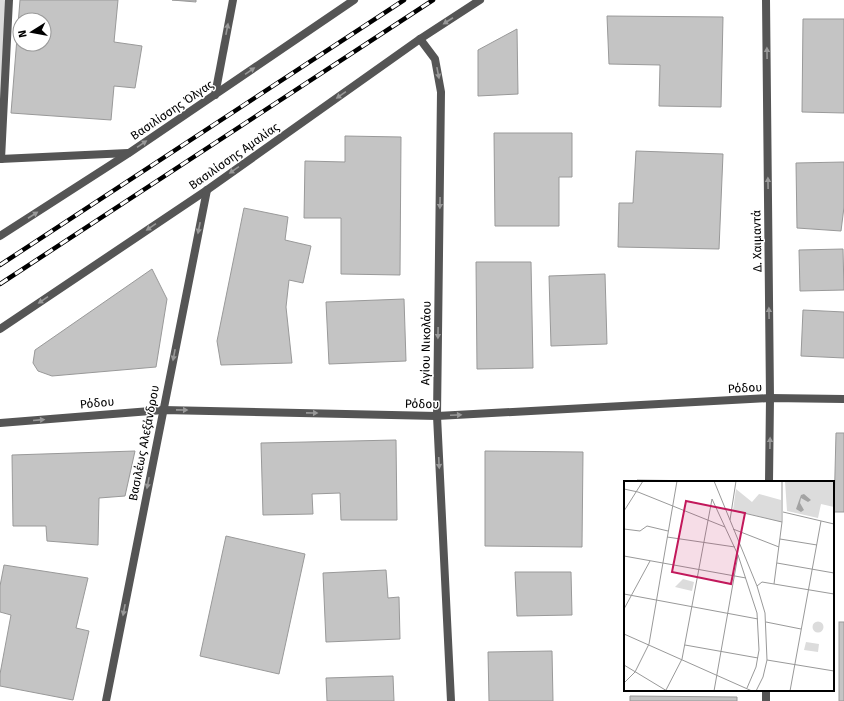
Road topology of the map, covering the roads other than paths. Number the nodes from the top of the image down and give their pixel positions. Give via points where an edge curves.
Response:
1 (9, 0) edge
2 (233, 0) edge
3 (354, 0) edge
4 (480, 0) edge
5 (766, 0) edge
6 (420, 39) junction
7 (215, 95) junction
8 (129, 154) junction
9 (0, 159) edge
10 (207, 190) junction
11 (0, 236) edge
12 (0, 329) edge
13 (770, 398) junction
14 (844, 399) edge
15 (163, 410) junction
16 (437, 416) junction
17 (0, 423) edge
18 (769, 481) edge
19 (106, 701) edge
20 (451, 701) edge

1 - 9 street
7 -> 2 street
7 -> 3 street, Βασιλίσσης Όλγας
4 -> 6 street, Βασιλίσσης Αμαλίας
13 -> 5 street, Δ. Χαιμαντά
6 -> 10 street, Βασιλίσσης Αμαλίας
6 -> 16 street, Αγίου Νικολάου via 435,59 441,92
8 -> 7 street, Βασιλίσσης Όλγας
8 - 9 street
11 -> 8 street, Βασιλίσσης Όλγας
10 -> 12 street, Βασιλίσσης Αμαλίας
10 -> 15 street, Βασιλέως Αλεξάνδρου
13 - 14 street, Ρόδου
16 -> 13 street, Ρόδου
18 -> 13 street, Δ. Χαιμαντά
15 -> 16 street, Ρόδου
17 -> 15 street, Ρόδου
15 -> 19 street, Βασιλέως Αλεξάνδρου
16 -> 20 street, Αγίου Νικολάου

